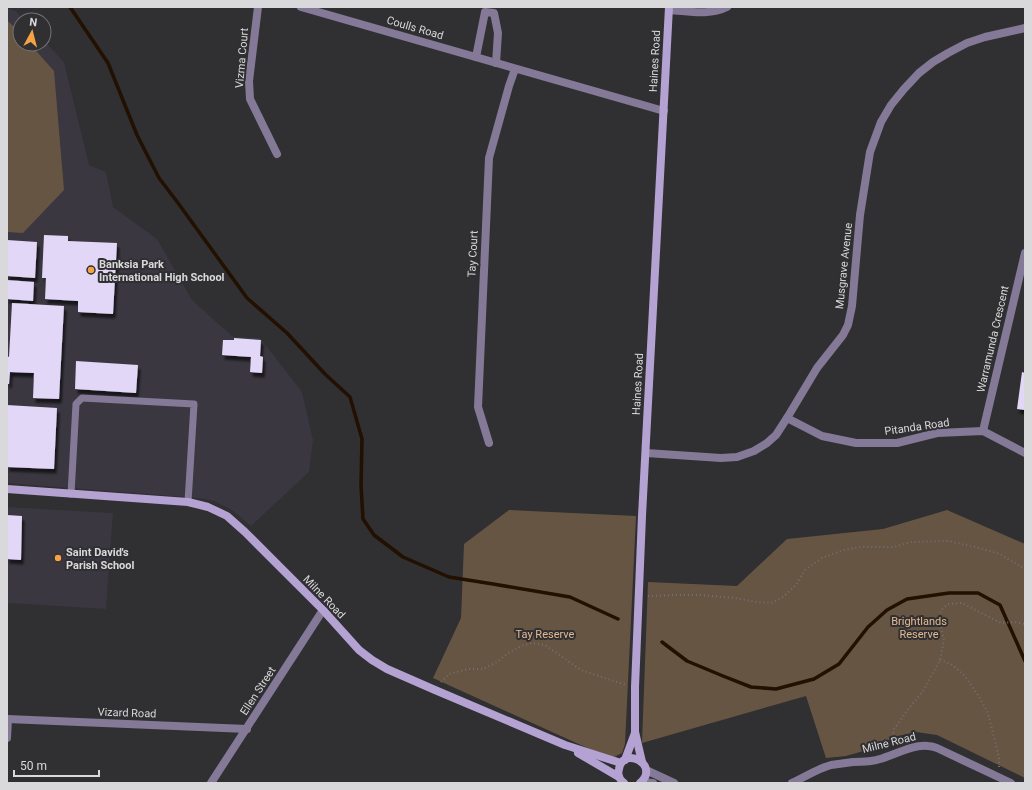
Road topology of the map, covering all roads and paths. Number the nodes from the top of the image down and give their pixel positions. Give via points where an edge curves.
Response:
1 (258, 7) edge
2 (301, 7) edge
3 (727, 7) edge
4 (669, 8) edge
5 (1025, 28) edge
6 (476, 57) junction
7 (496, 63) junction
8 (515, 69) junction
9 (664, 111) junction
10 (277, 154) dead end
11 (1025, 253) edge
12 (787, 418) junction
13 (983, 431) junction
14 (488, 443) dead end
15 (646, 452) junction
16 (1025, 453) edge
17 (7, 489) edge
18 (71, 494) junction
19 (188, 502) junction
20 (1025, 569) edge
21 (639, 597) junction
22 (323, 610) junction
23 (1025, 624) edge
24 (940, 660) junction
25 (635, 687) junction
26 (435, 690) junction
27 (8, 719) edge
28 (247, 729) junction
29 (635, 732) junction
30 (7, 738) edge
31 (565, 745) junction
32 (895, 753) junction
33 (623, 761) junction
34 (644, 766) junction
35 (999, 778) junction
36 (622, 780) edge
37 (641, 782) edge
38 (211, 783) edge
39 (653, 783) edge
40 (674, 783) edge
41 (792, 783) edge
42 (1011, 783) edge

1 - 10 street, Vizma Court via 249,81 250,99
2 - 6 street, Coulls Road
3 - 4 street via 705,12
4 - 9 main road, Haines Road
5 - 12 street, Musgrave Avenue via 985,37 948,53 919,73 891,105 881,122 870,152 848,325 817,368
6 - 7 street, Coulls Road
6 - 7 street via 485,12 494,13 498,33
7 - 8 street, Coulls Road
8 - 9 street, Coulls Road
8 - 14 street, Tay Court via 489,158 478,408
9 - 15 main road, Haines Road
11 - 13 street, Warramunda Crescent
12 - 13 street, Pitanda Road via 822,436 856,443 897,443 937,433
12 - 15 street, Musgrave Avenue via 776,435 767,443 737,457
13 - 16 street, Pitanda Road
15 - 21 main road, Haines Road
17 - 18 main road, Milne Road
18 - 19 main road, Milne Road
18 - 19 lane via 76,404 82,398 194,404
19 - 22 main road, Milne Road via 228,516
20 - 21 path via 1000,554 975,547 948,541 911,542 894,547 858,547 822,558 805,570 796,585 783,597 771,603 700,595
21 - 25 main road, Haines Road
22 - 26 main road, Milne Road via 359,650 372,660
22 - 28 street, Ellen Street
23 - 24 path via 1001,623 962,603 948,604 941,610 939,620 944,640
24 - 32 path via 923,691 894,730 892,739
24 - 35 path via 951,664 964,675 988,713 999,758
25 - 26 path via 581,670 545,645 532,642 483,669 468,669 449,674
25 - 29 main road, Haines Road
26 - 31 main road, Milne Road
27 - 28 street, Vizard Road
27 - 30 street
28 - 38 street, Ellen Street
29 - 33 main road
29 - 34 main road, Haines Road
31 - 33 main road, Milne Road
31 - 36 main road
32 - 35 street, Milne Road via 926,745
32 - 41 street, Milne Road via 868,762 830,766
33 - 34 main road, Milne Road via 630,758 639,759
33 - 36 main road via 618,772
34 - 37 main road via 646,774
34 - 40 street
35 - 42 street, Milne Road
37 - 39 street

